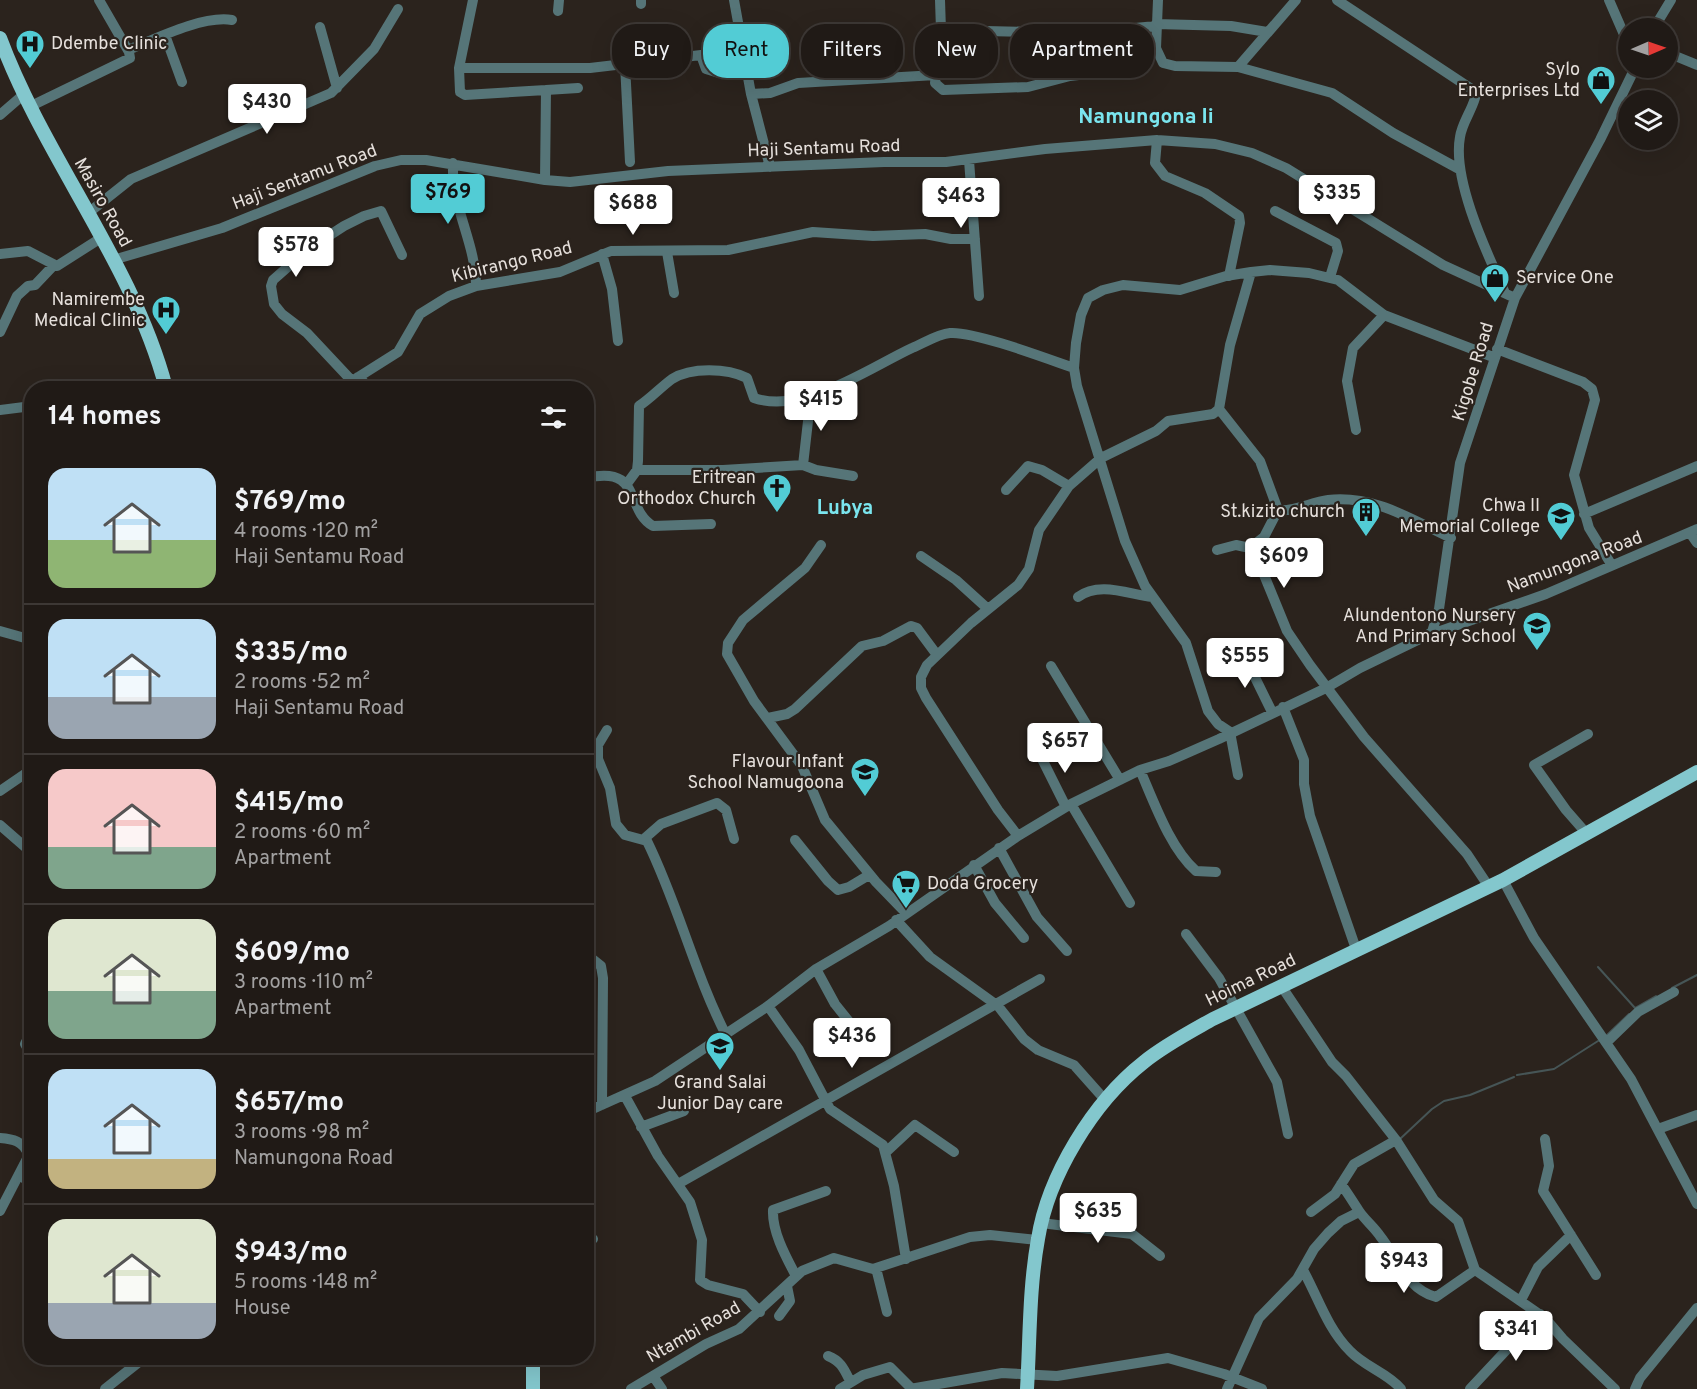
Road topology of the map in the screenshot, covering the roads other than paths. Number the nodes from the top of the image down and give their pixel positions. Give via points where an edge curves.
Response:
1 (99, 0) edge
2 (472, 0) edge
3 (734, 0) edge
4 (940, 0) edge
5 (1158, 0) edge
6 (1296, 0) edge
7 (1337, 0) edge
8 (1609, 0) edge
9 (1671, 0) edge
10 (398, 9) dead end
11 (1660, 18) edge
12 (232, 20) dead end
13 (1618, 21) edge
14 (941, 24) edge
15 (1156, 25) junction
16 (320, 27) dead end
17 (998, 31) edge
18 (1267, 32) junction
19 (165, 35) junction
20 (0, 38) edge
21 (128, 50) junction
22 (1678, 56) edge
23 (691, 57) edge
24 (703, 61) edge
25 (612, 65) edge
26 (1697, 65) edge
27 (562, 67) junction
28 (1238, 67) junction
29 (459, 68) junction
30 (915, 76) edge
31 (626, 78) edge
32 (936, 78) edge
33 (1060, 78) edge
34 (1630, 78) edge
35 (182, 82) dead end
36 (337, 88) junction
37 (578, 88) dead end
38 (562, 89) junction
39 (546, 90) junction
40 (751, 94) junction
41 (26, 101) junction
42 (0, 115) edge
43 (1156, 140) junction
44 (969, 160) junction
45 (630, 162) dead end
46 (453, 163) junction
47 (770, 167) junction
48 (1459, 169) junction
49 (545, 180) junction
50 (1275, 211) dead end
51 (87, 214) junction
52 (101, 238) junction
53 (975, 239) junction
54 (667, 252) junction
55 (0, 254) edge
56 (602, 254) junction
57 (402, 255) dead end
58 (113, 260) junction
59 (53, 266) junction
60 (1251, 272) junction
61 (1230, 276) junction
62 (1330, 277) junction
63 (476, 286) junction
64 (674, 293) dead end
65 (1510, 295) junction
66 (979, 296) dead end
67 (1384, 315) junction
68 (0, 332) edge
69 (618, 341) dead end
70 (1495, 353) junction
71 (1074, 368) junction
72 (355, 379) junction
73 (164, 381) edge
74 (352, 381) edge
75 (358, 381) edge
76 (811, 395) junction
77 (24, 407) edge
78 (1219, 409) junction
79 (0, 411) edge
80 (1356, 430) dead end
81 (1101, 458) junction
82 (804, 465) junction
83 (1697, 466) edge
84 (637, 470) junction
85 (854, 476) dead end
86 (594, 477) edge
87 (626, 485) junction
88 (1069, 486) junction
89 (1006, 490) dead end
90 (1278, 510) junction
91 (1584, 514) junction
92 (711, 524) dead end
93 (1694, 531) edge
94 (1451, 538) junction
95 (1697, 543) edge
96 (821, 545) dead end
97 (1250, 548) junction
98 (1217, 550) dead end
99 (921, 556) dead end
100 (1611, 564) junction
101 (1078, 597) dead end
102 (1152, 597) junction
103 (988, 609) junction
104 (0, 631) edge
105 (1426, 636) junction
106 (24, 638) edge
107 (1243, 652) dead end
108 (937, 655) junction
109 (1051, 666) dead end
110 (1326, 688) junction
111 (1283, 707) junction
112 (1272, 712) junction
113 (768, 718) junction
114 (607, 730) dead end
115 (1230, 732) junction
116 (1588, 734) dead end
117 (1039, 753) dead end
118 (1140, 770) junction
119 (1697, 772) edge
120 (24, 774) edge
121 (1238, 775) dead end
122 (1120, 780) junction
123 (0, 791) edge
124 (1068, 806) junction
125 (0, 825) edge
126 (1587, 834) junction
127 (1018, 836) junction
128 (645, 838) junction
129 (734, 839) dead end
130 (795, 840) dead end
131 (24, 846) edge
132 (999, 849) junction
133 (974, 865) junction
134 (1216, 872) dead end
135 (869, 874) junction
136 (1503, 880) junction
137 (1489, 887) junction
138 (1130, 903) dead end
139 (906, 913) junction
140 (896, 920) junction
141 (1186, 934) dead end
142 (1024, 938) dead end
143 (1356, 949) junction
144 (1067, 951) dead end
145 (594, 960) edge
146 (816, 969) junction
147 (1040, 979) dead end
148 (1282, 987) junction
149 (1674, 992) dead end
150 (768, 1006) junction
151 (1236, 1008) junction
152 (855, 1029) dead end
153 (726, 1035) junction
154 (1607, 1042) junction
155 (625, 1096) junction
156 (1106, 1101) junction
157 (602, 1105) junction
158 (594, 1108) edge
159 (830, 1109) junction
160 (684, 1111) dead end
161 (1697, 1115) edge
162 (797, 1119) dead end
163 (641, 1127) junction
164 (1658, 1129) junction
165 (1288, 1134) dead end
166 (0, 1138) edge
167 (1545, 1139) dead end
168 (1396, 1140) junction
169 (24, 1146) edge
170 (886, 1152) junction
171 (954, 1152) dead end
172 (24, 1164) edge
173 (19, 1174) junction
174 (24, 1178) edge
175 (678, 1184) junction
176 (1341, 1184) junction
177 (826, 1191) dead end
178 (1697, 1204) edge
179 (0, 1211) edge
180 (1311, 1212) dead end
181 (1359, 1212) junction
182 (1041, 1222) junction
183 (1571, 1236) junction
184 (1037, 1240) junction
185 (1160, 1256) dead end
186 (906, 1259) junction
187 (876, 1268) junction
188 (1303, 1270) junction
189 (1475, 1270) junction
190 (1596, 1275) dead end
191 (796, 1276) junction
192 (787, 1286) junction
193 (1521, 1300) junction
194 (1697, 1308) edge
195 (759, 1312) junction
196 (887, 1312) dead end
197 (1540, 1314) junction
198 (779, 1316) dead end
199 (828, 1356) dead end
200 (135, 1365) edge
201 (533, 1365) edge
202 (1028, 1375) junction
203 (653, 1376) junction
204 (1232, 1377) junction
205 (850, 1381) junction
206 (105, 1389) edge
207 (533, 1389) edge
208 (631, 1389) edge
209 (662, 1389) edge
210 (840, 1389) edge
211 (911, 1389) edge
212 (1027, 1389) edge
213 (1227, 1389) edge
214 (1262, 1389) edge
215 (1401, 1389) edge
216 (1470, 1389) edge
217 (1615, 1389) edge
218 (1635, 1389) edge

1 - 21 street
2 - 29 street
3 - 40 street
4 - 14 street
5 - 15 street
6 - 18 street
7 - 48 street via 1473,90 1476,98 1460,135
8 - 13 street
9 - 11 street
10 - 36 street via 374,49
12 - 19 street via 217,19
15 - 17 street via 1082,33
15 - 18 street via 1231,26
15 - 28 street via 1158,55 1163,63
16 - 36 street
18 - 28 street
19 - 21 street
19 - 35 street
20 - 41 main road, Masiro Road
21 - 41 street via 128,60
22 - 26 street
23 - 24 street via 700,56
25 - 27 street
27 - 29 street
27 - 38 street
28 - 48 street via 1332,93
29 - 39 street via 460,92 465,95
30 - 40 street via 798,83 770,93
31 - 45 street
32 - 33 street via 936,86 943,90 994,90
34 - 65 street, Kigobe Road via 1600,140
36 - 51 street via 131,179
37 - 38 street
38 - 39 street
39 - 49 street
40 - 47 street
41 - 42 street
41 - 51 main road, Masiro Road
43 - 44 street, Haji Sentamu Road
43 - 61 street via 1155,163 1165,176 1204,193 1239,216
43 - 65 street, Haji Sentamu Road via 1215,144 1270,160 1443,265
44 - 47 street, Haji Sentamu Road
44 - 53 street
46 - 49 street, Haji Sentamu Road
46 - 58 street, Haji Sentamu Road via 412,159 386,163 222,228
46 - 63 street via 455,201 473,252
47 - 49 street, Haji Sentamu Road via 668,171 570,182
48 - 65 street via 1483,244
50 - 62 street via 1336,243 1338,251
51 - 52 main road, Masiro Road
52 - 58 main road, Masiro Road
52 - 59 street via 61,265
53 - 54 street, Kibirango Road via 813,232 728,250
53 - 66 street
54 - 56 street, Kibirango Road via 624,250
54 - 64 street
55 - 59 street via 28,251
56 - 63 street, Kibirango Road via 560,272
56 - 69 street via 612,289
57 - 72 street via 381,211 344,226 294,260 273,280 271,295 282,314
58 - 73 main road, Masiro Road via 150,339
59 - 68 street via 35,285 17,296
60 - 61 street
60 - 62 street via 1286,270
60 - 78 street via 1230,345
61 - 71 street via 1185,289 1123,285 1095,293 1083,306
62 - 67 street
63 - 72 street, Kibirango Road via 449,296 420,314 398,352
65 - 70 street, Kigobe Road
67 - 70 street
67 - 80 street via 1353,348 1347,381
70 - 91 street via 1583,382 1592,389 1594,400 1574,475
70 - 94 street, Kigobe Road via 1460,463
71 - 76 street via 986,340 949,333 875,365 828,391
71 - 81 street via 1081,403
72 - 74 street, Kibirango Road
72 - 75 street
76 - 82 street
76 - 84 street via 776,401 757,399 747,378 718,371 675,377 638,408
77 - 79 street
78 - 81 street via 1213,414 1171,419 1156,431
78 - 90 street via 1260,461
81 - 88 street
81 - 102 street via 1125,541
82 - 84 street
82 - 85 street
83 - 91 street
84 - 87 street
86 - 87 street via 617,478
87 - 92 street via 644,518 653,526
88 - 89 street via 1030,466 1023,468
88 - 103 street via 1039,530 1025,576
90 - 94 street via 1330,500 1359,501 1398,511
90 - 97 street via 1264,537
91 - 100 street
93 - 95 street
93 - 100 street, Namungona Road via 1637,557
94 - 105 street, Kigobe Road via 1439,609 1432,632
96 - 113 street via 805,568 743,620 729,643 730,660
97 - 98 street via 1236,545
97 - 110 street via 1287,631
99 - 103 street
100 - 105 street, Namungona Road via 1546,594
101 - 102 street via 1091,589 1100,589
102 - 115 street via 1186,643 1208,711
103 - 108 street
104 - 106 street
105 - 110 street, Namungona Road
107 - 112 street
108 - 113 street via 917,628 911,626 883,641 862,646 795,709
108 - 127 street via 921,677 921,688
109 - 122 street
110 - 111 street, Namungona Road
110 - 137 street via 1467,854
111 - 112 street, Namungona Road
111 - 143 street via 1304,760 1310,816
112 - 115 street, Namungona Road
113 - 135 street via 802,766 825,820
114 - 128 street via 597,752 610,788 616,824 625,835
115 - 118 street, Namungona Road
115 - 121 street
116 - 126 street via 1534,765
117 - 124 street
118 - 122 street, Namungona Road
118 - 134 street via 1157,815 1174,844 1196,871
119 - 126 main road, Hoima Road
120 - 123 street
122 - 124 street, Namungona Road
124 - 127 street, Namungona Road
124 - 138 street
125 - 131 street
126 - 136 main road, Hoima Road
127 - 132 street, Namungona Road
128 - 129 street via 661,824 717,803 726,810
128 - 153 street via 676,905 708,999
130 - 135 street via 838,890
132 - 133 street, Namungona Road
132 - 144 street via 1037,917
133 - 139 street, Namungona Road
133 - 142 street via 995,903
135 - 139 street
136 - 137 main road, Hoima Road
136 - 154 street via 1534,938
137 - 143 main road, Hoima Road
139 - 140 street, Namungona Road
140 - 146 street, Namungona Road
140 - 156 street via 930,957 998,1006 1024,1039 1038,1050 1074,1065
141 - 151 street
143 - 148 main road, Hoima Road
145 - 157 street via 601,966 603,978
146 - 150 street, Namungona Road
146 - 152 street via 835,1004
147 - 175 street
148 - 151 main road, Hoima Road
148 - 168 street via 1332,1062
149 - 154 street via 1638,1011
150 - 153 street, Namungona Road
150 - 159 street via 799,1050
151 - 156 main road, Hoima Road via 1158,1051
151 - 165 street via 1276,1082
153 - 155 street, Namungona Road
154 - 164 street
155 - 157 street, Namungona Road
155 - 163 street
156 - 182 main road, Hoima Road via 1058,1173
157 - 158 street, Namungona Road
159 - 162 street
159 - 170 street via 876,1138
160 - 163 street
161 - 164 street
163 - 175 street
164 - 178 street
166 - 169 street via 18,1141
167 - 183 street via 1548,1166 1543,1191
168 - 176 street via 1354,1164
168 - 189 street via 1434,1200 1458,1221
170 - 171 street via 915,1125
170 - 186 street
172 - 173 street
173 - 174 street
173 - 179 street
175 - 195 street via 690,1202 700,1230 700,1280 743,1294
176 - 180 street via 1335,1194
176 - 181 street
177 - 191 street via 773,1210 780,1242
181 - 188 street via 1328,1233
181 - 189 street via 1412,1282 1432,1296
182 - 184 main road, Hoima Road
182 - 185 street via 1132,1234
183 - 190 street
183 - 193 street via 1538,1267
184 - 186 street via 970,1237
184 - 202 main road, Hoima Road
186 - 187 street
187 - 191 street, Ntambi Road via 834,1258
187 - 196 street
188 - 204 street via 1258,1318
188 - 215 street via 1340,1340
189 - 193 street
191 - 192 street, Ntambi Road
192 - 195 street, Ntambi Road
192 - 198 street via 790,1300
193 - 197 street
194 - 218 street
195 - 203 street, Ntambi Road via 739,1329
197 - 216 street
197 - 217 street
199 - 205 street via 843,1366
200 - 206 street
201 - 207 main road
202 - 204 street via 1073,1374 1168,1358
202 - 211 street via 1002,1373
202 - 212 main road, Hoima Road
203 - 208 street, Ntambi Road
203 - 209 street
204 - 213 street
204 - 214 street
205 - 210 street
205 - 211 street via 890,1367

